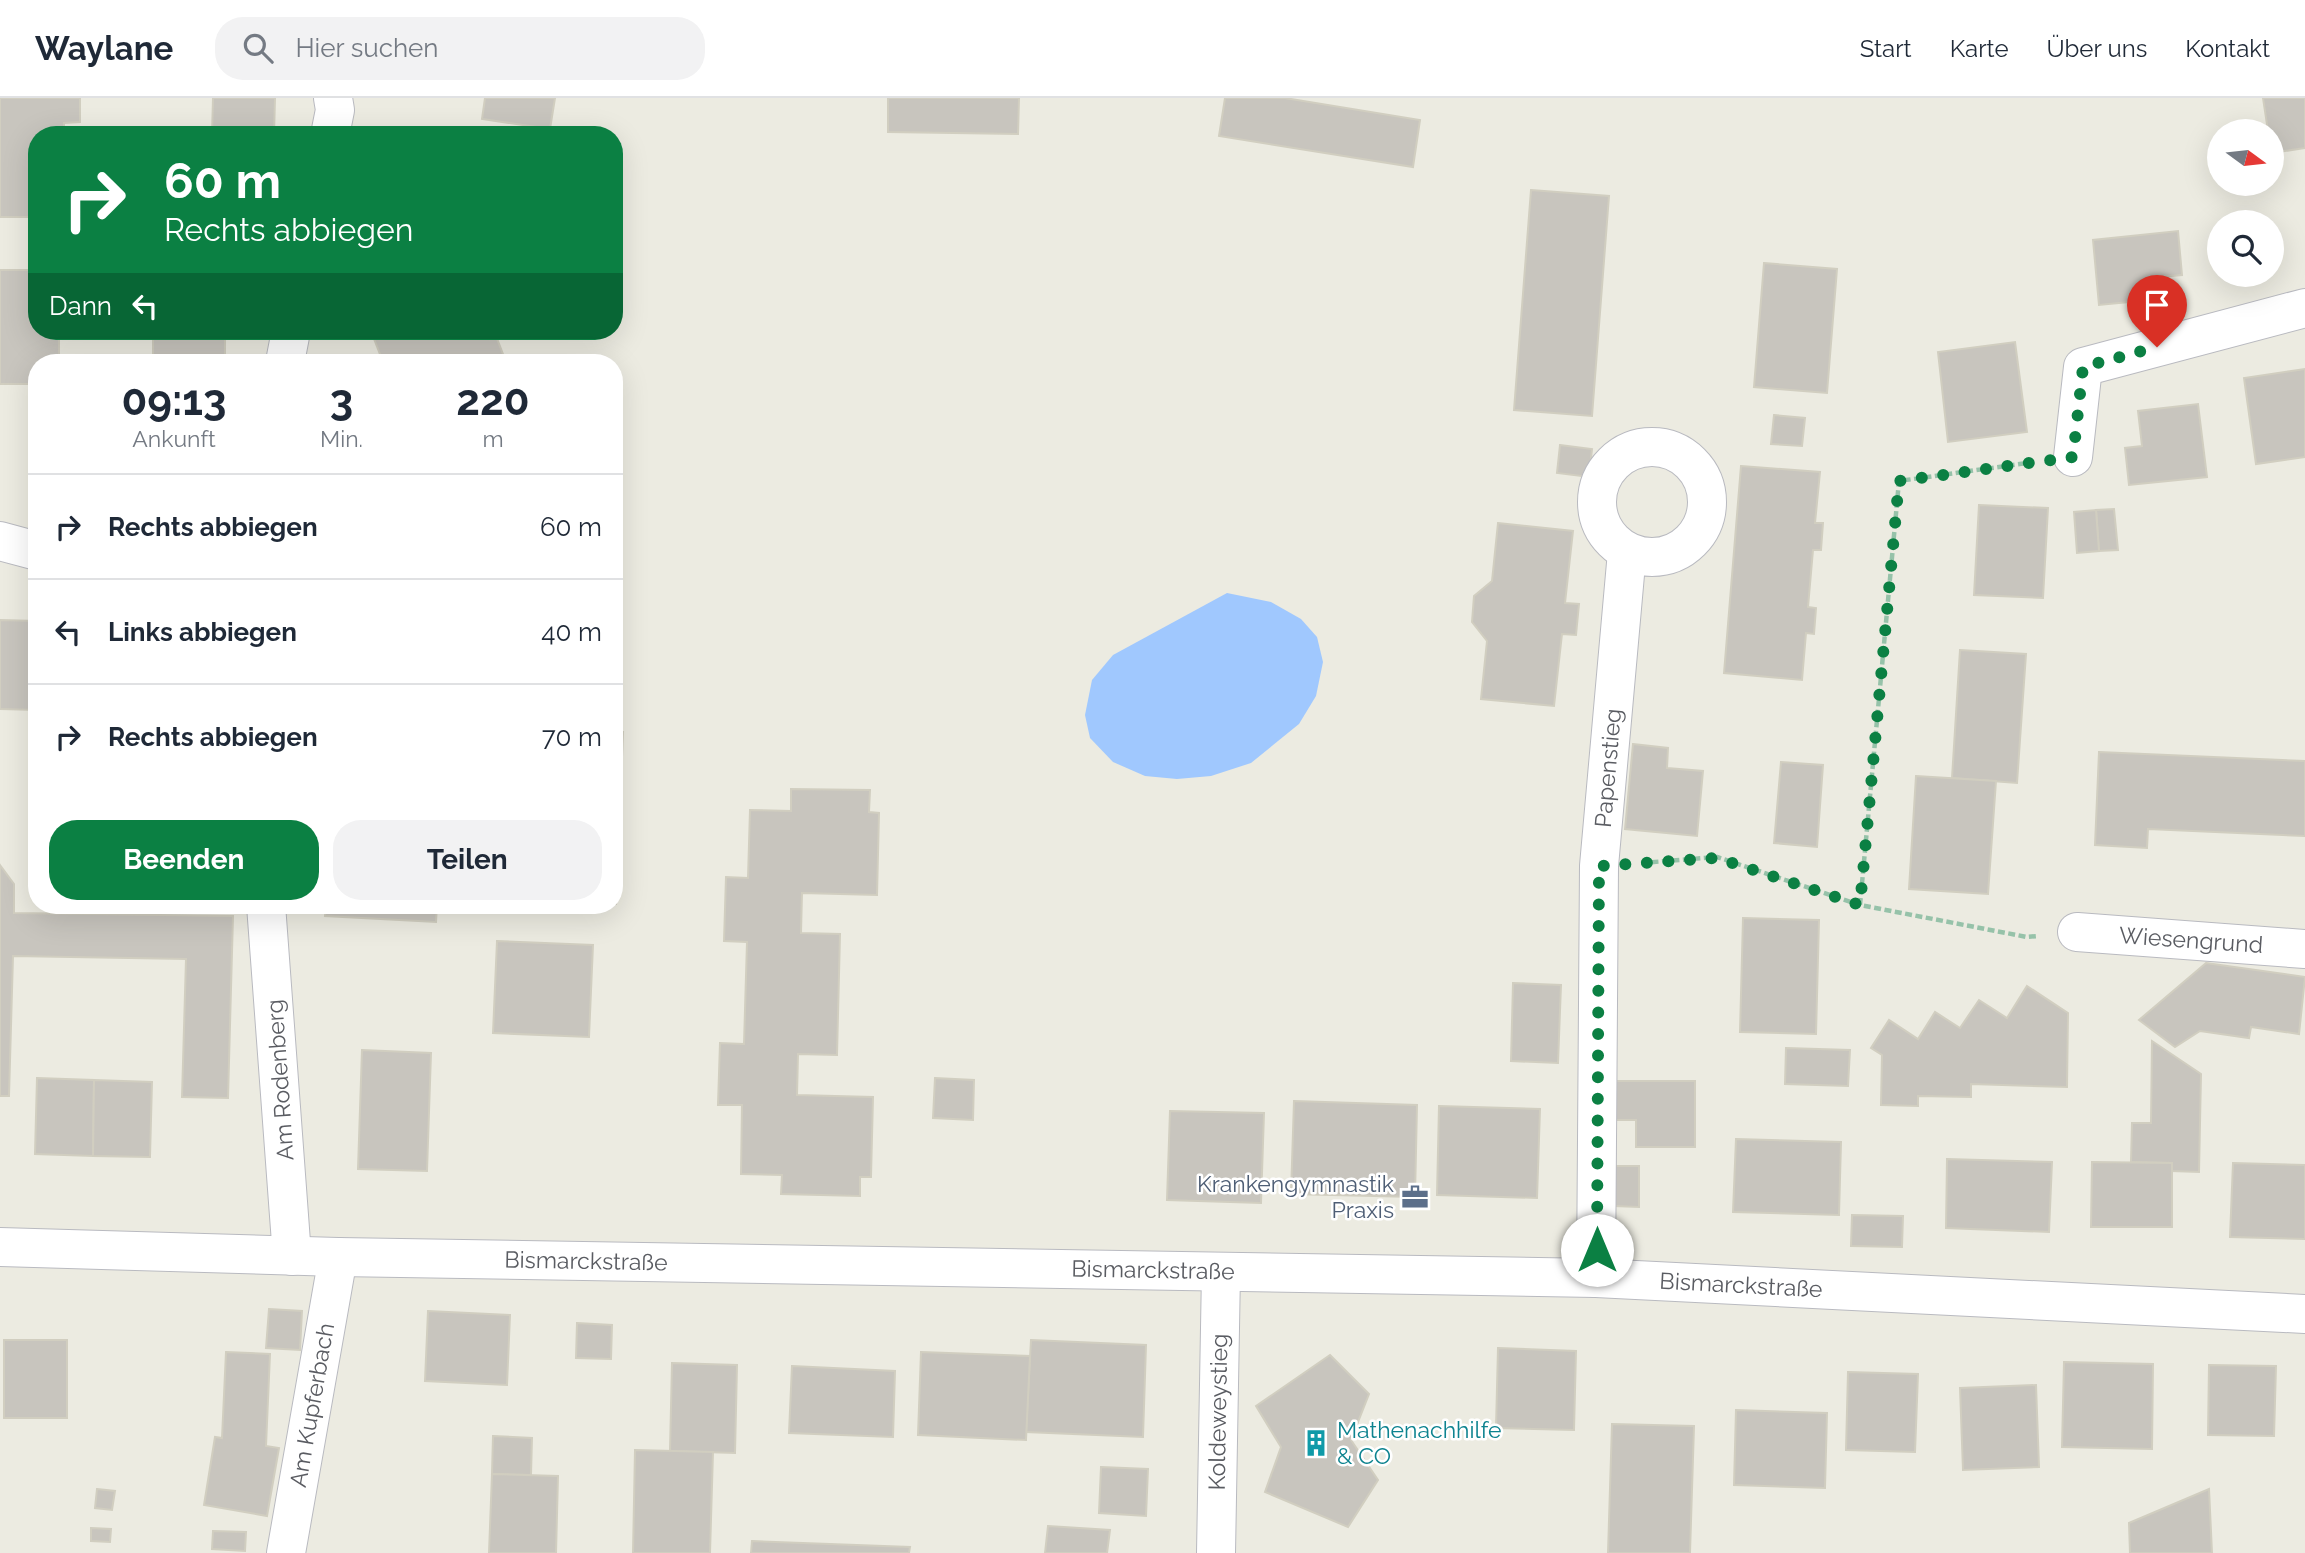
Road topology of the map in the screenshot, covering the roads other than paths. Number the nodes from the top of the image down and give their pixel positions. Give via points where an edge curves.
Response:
1 (333, 98) edge
2 (332, 126) edge
3 (2305, 308) edge
4 (2073, 457) road end
5 (0, 541) edge
6 (28, 549) edge
7 (1627, 552) dead end
8 (267, 914) edge
9 (2077, 932) road end
10 (2305, 949) edge
11 (0, 1247) edge
12 (292, 1256) junction
13 (338, 1257) junction
14 (1221, 1272) junction
15 (1596, 1278) junction
16 (2305, 1314) edge
17 (286, 1553) edge
18 (1216, 1553) edge

1 - 2 street
3 - 4 street via 2083,367
5 - 6 street
7 - 15 street, Papenstieg via 1599,866
8 - 12 street, Am Rodenberg
9 - 10 street, Wiesengrund
11 - 12 street, Bismarckstraße
12 - 13 street, Bismarckstraße
13 - 14 street, Bismarckstraße
13 - 17 street, Am Kupferbach
14 - 15 street, Bismarckstraße
14 - 18 street, Koldeweystieg
15 - 16 street, Bismarckstraße

